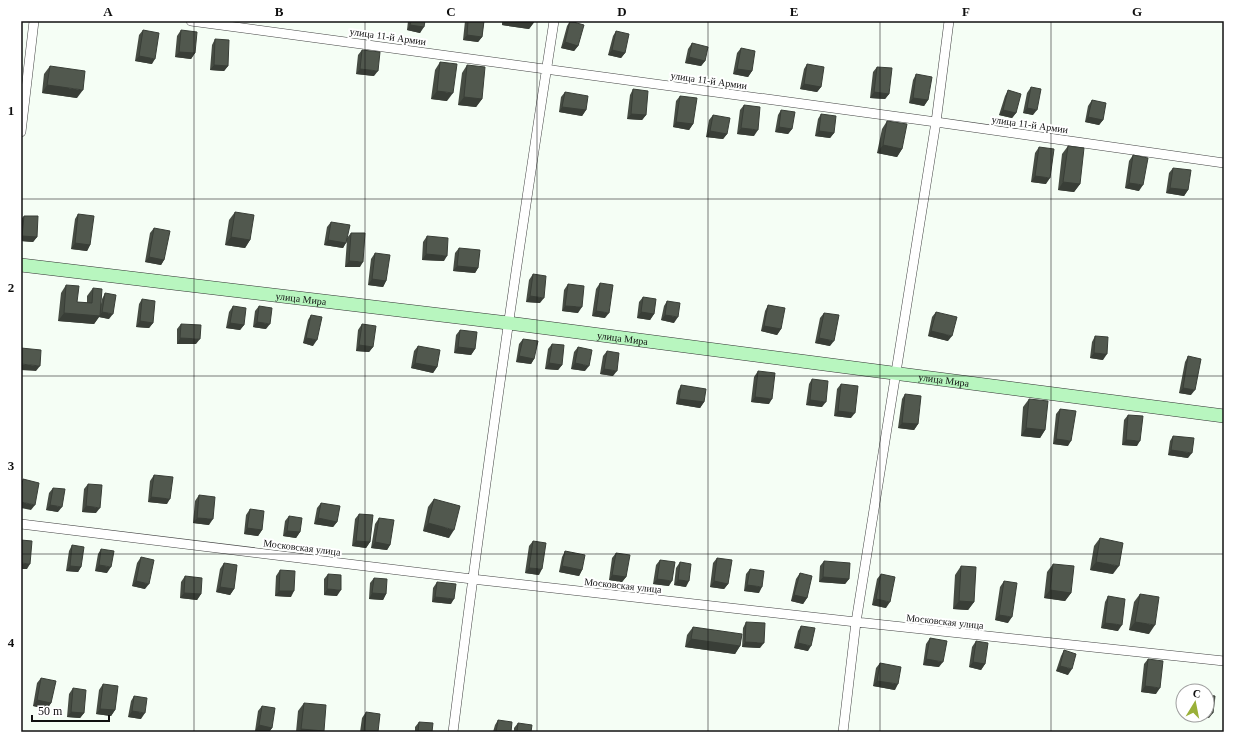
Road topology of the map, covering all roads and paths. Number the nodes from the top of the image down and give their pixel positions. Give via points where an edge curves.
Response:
1 (34, 21) edge
2 (191, 21) edge
3 (554, 21) edge
4 (949, 21) edge
5 (546, 69) junction
6 (936, 122) junction
7 (21, 132) edge
8 (1224, 163) edge
9 (21, 265) edge
10 (508, 323) junction
11 (895, 372) junction
12 (1224, 416) edge
13 (21, 524) edge
14 (472, 579) junction
15 (856, 622) junction
16 (1224, 661) edge
17 (453, 732) edge
18 (843, 732) edge

1 - 7 street
2 - 5 street, улица 11-й Армии
3 - 5 street
4 - 6 street
5 - 6 street, улица 11-й Армии
5 - 10 street
6 - 8 street, улица 11-й Армии
6 - 11 street
9 - 10 street, улица Мира
10 - 11 street, улица Мира
10 - 14 street
11 - 12 street, улица Мира
11 - 15 street
13 - 14 street, Московская улица
14 - 15 street, Московская улица
14 - 17 street
15 - 16 street, Московская улица
15 - 18 street

